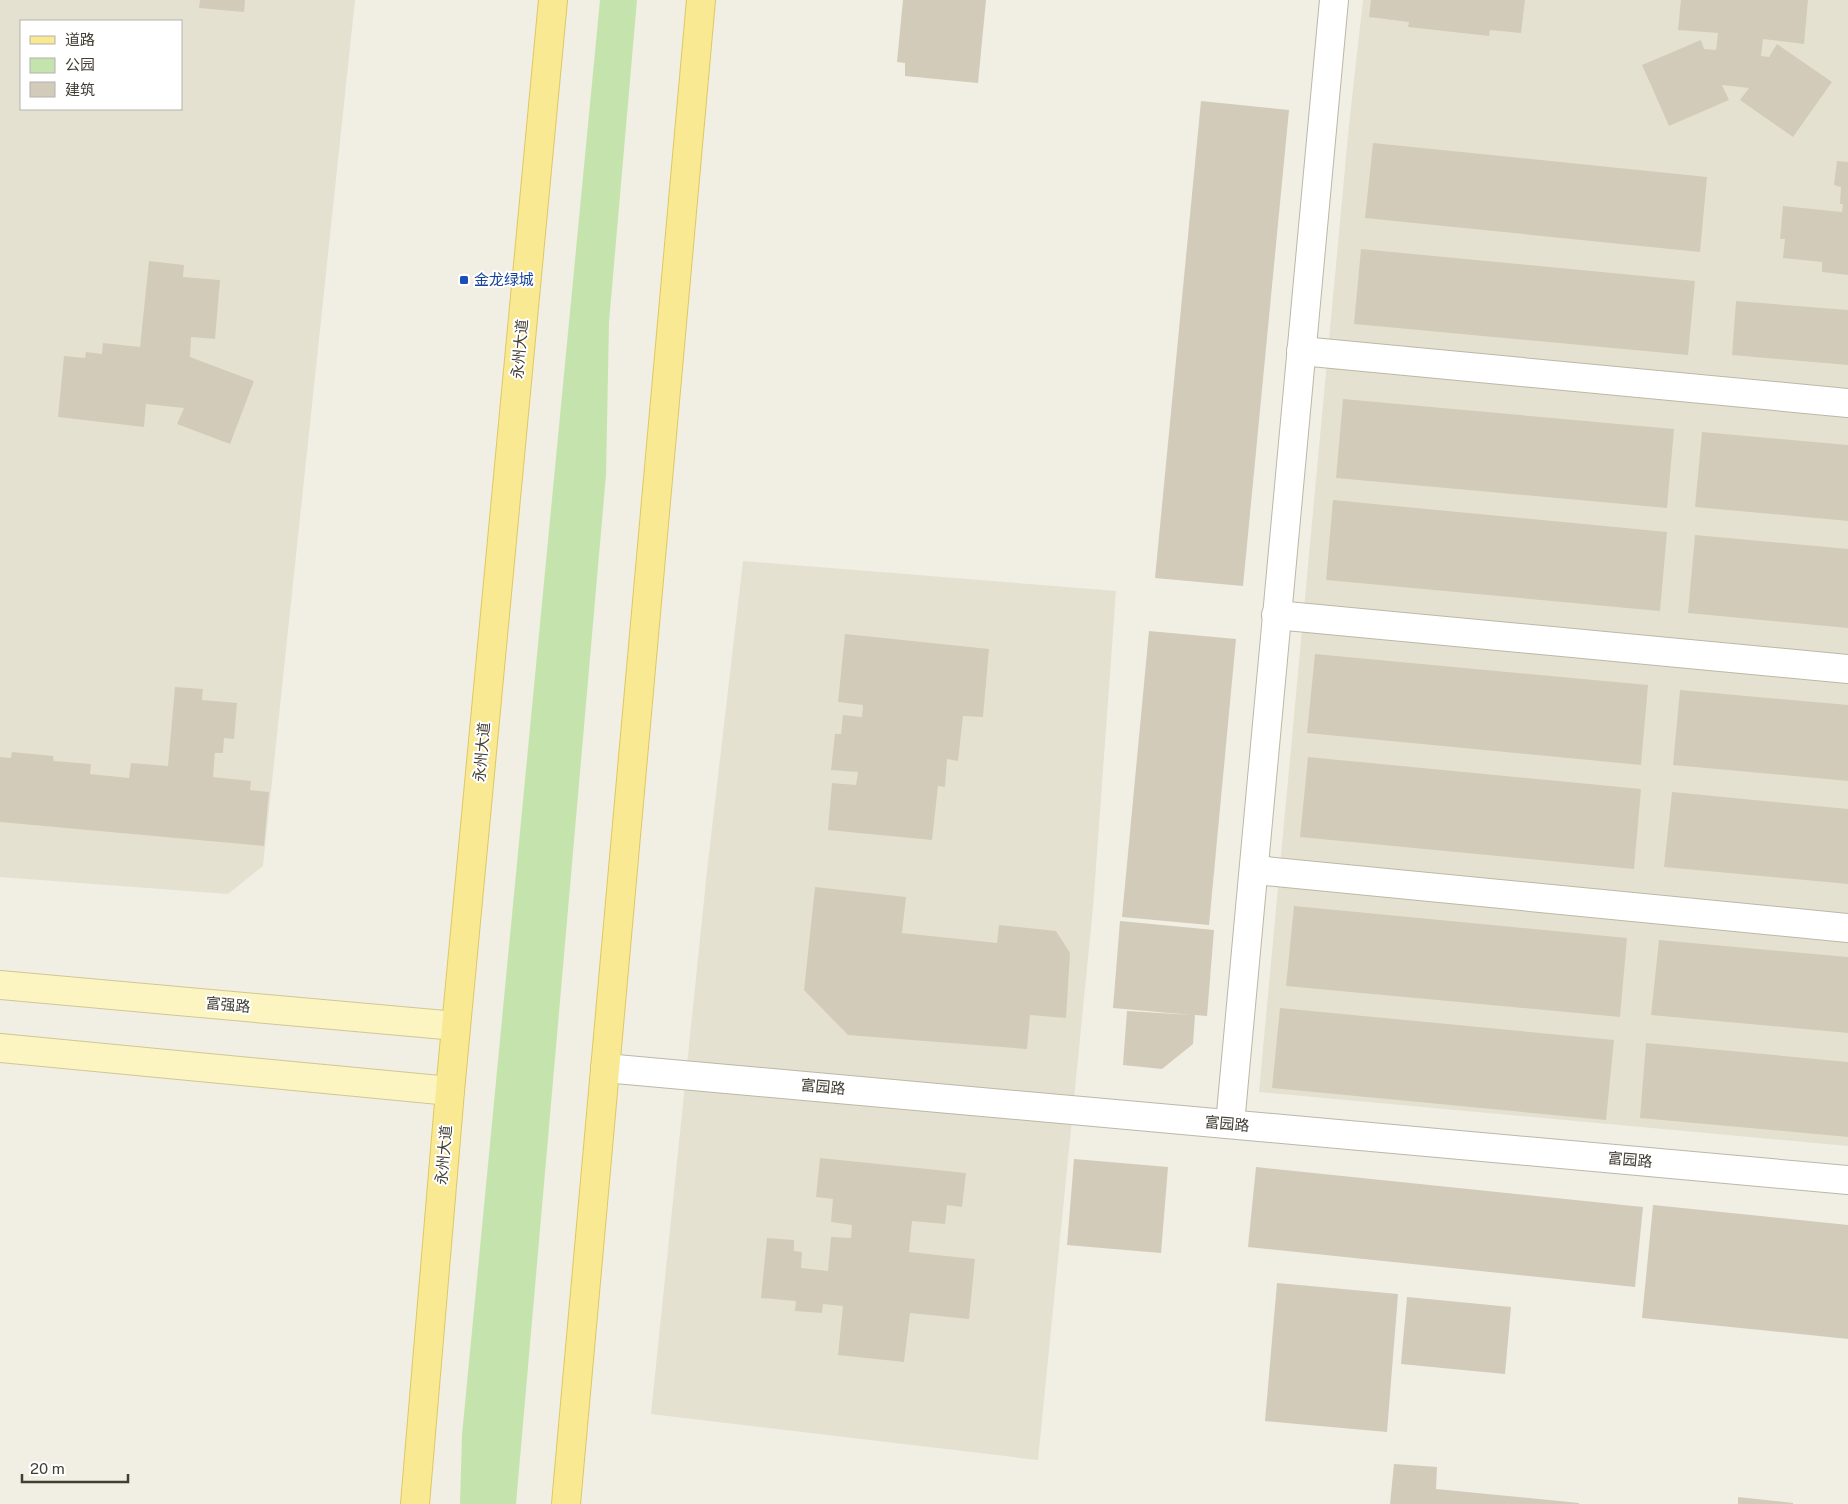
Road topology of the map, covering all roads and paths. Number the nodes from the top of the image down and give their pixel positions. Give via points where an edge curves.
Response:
1 (553, 0) edge
2 (701, 0) edge
3 (1334, 0) edge
4 (1301, 351) junction
5 (1848, 403) edge
6 (1276, 615) junction
7 (1848, 669) edge
8 (1254, 870) junction
9 (1848, 928) edge
10 (0, 985) edge
11 (456, 1026) junction
12 (0, 1048) edge
13 (605, 1068) junction
14 (450, 1091) junction
15 (1230, 1124) junction
16 (1848, 1180) edge
17 (414, 1504) edge
18 (566, 1504) edge

1 - 11 main road, 永州大道
2 - 13 main road
3 - 4 street
4 - 5 street
4 - 6 street
6 - 7 street
6 - 8 street
8 - 9 street
8 - 15 street
10 - 11 street, 富强路
11 - 14 main road, 永州大道
12 - 14 street
13 - 15 street, 富园路
13 - 18 main road
14 - 17 main road, 永州大道
15 - 16 street, 富园路

